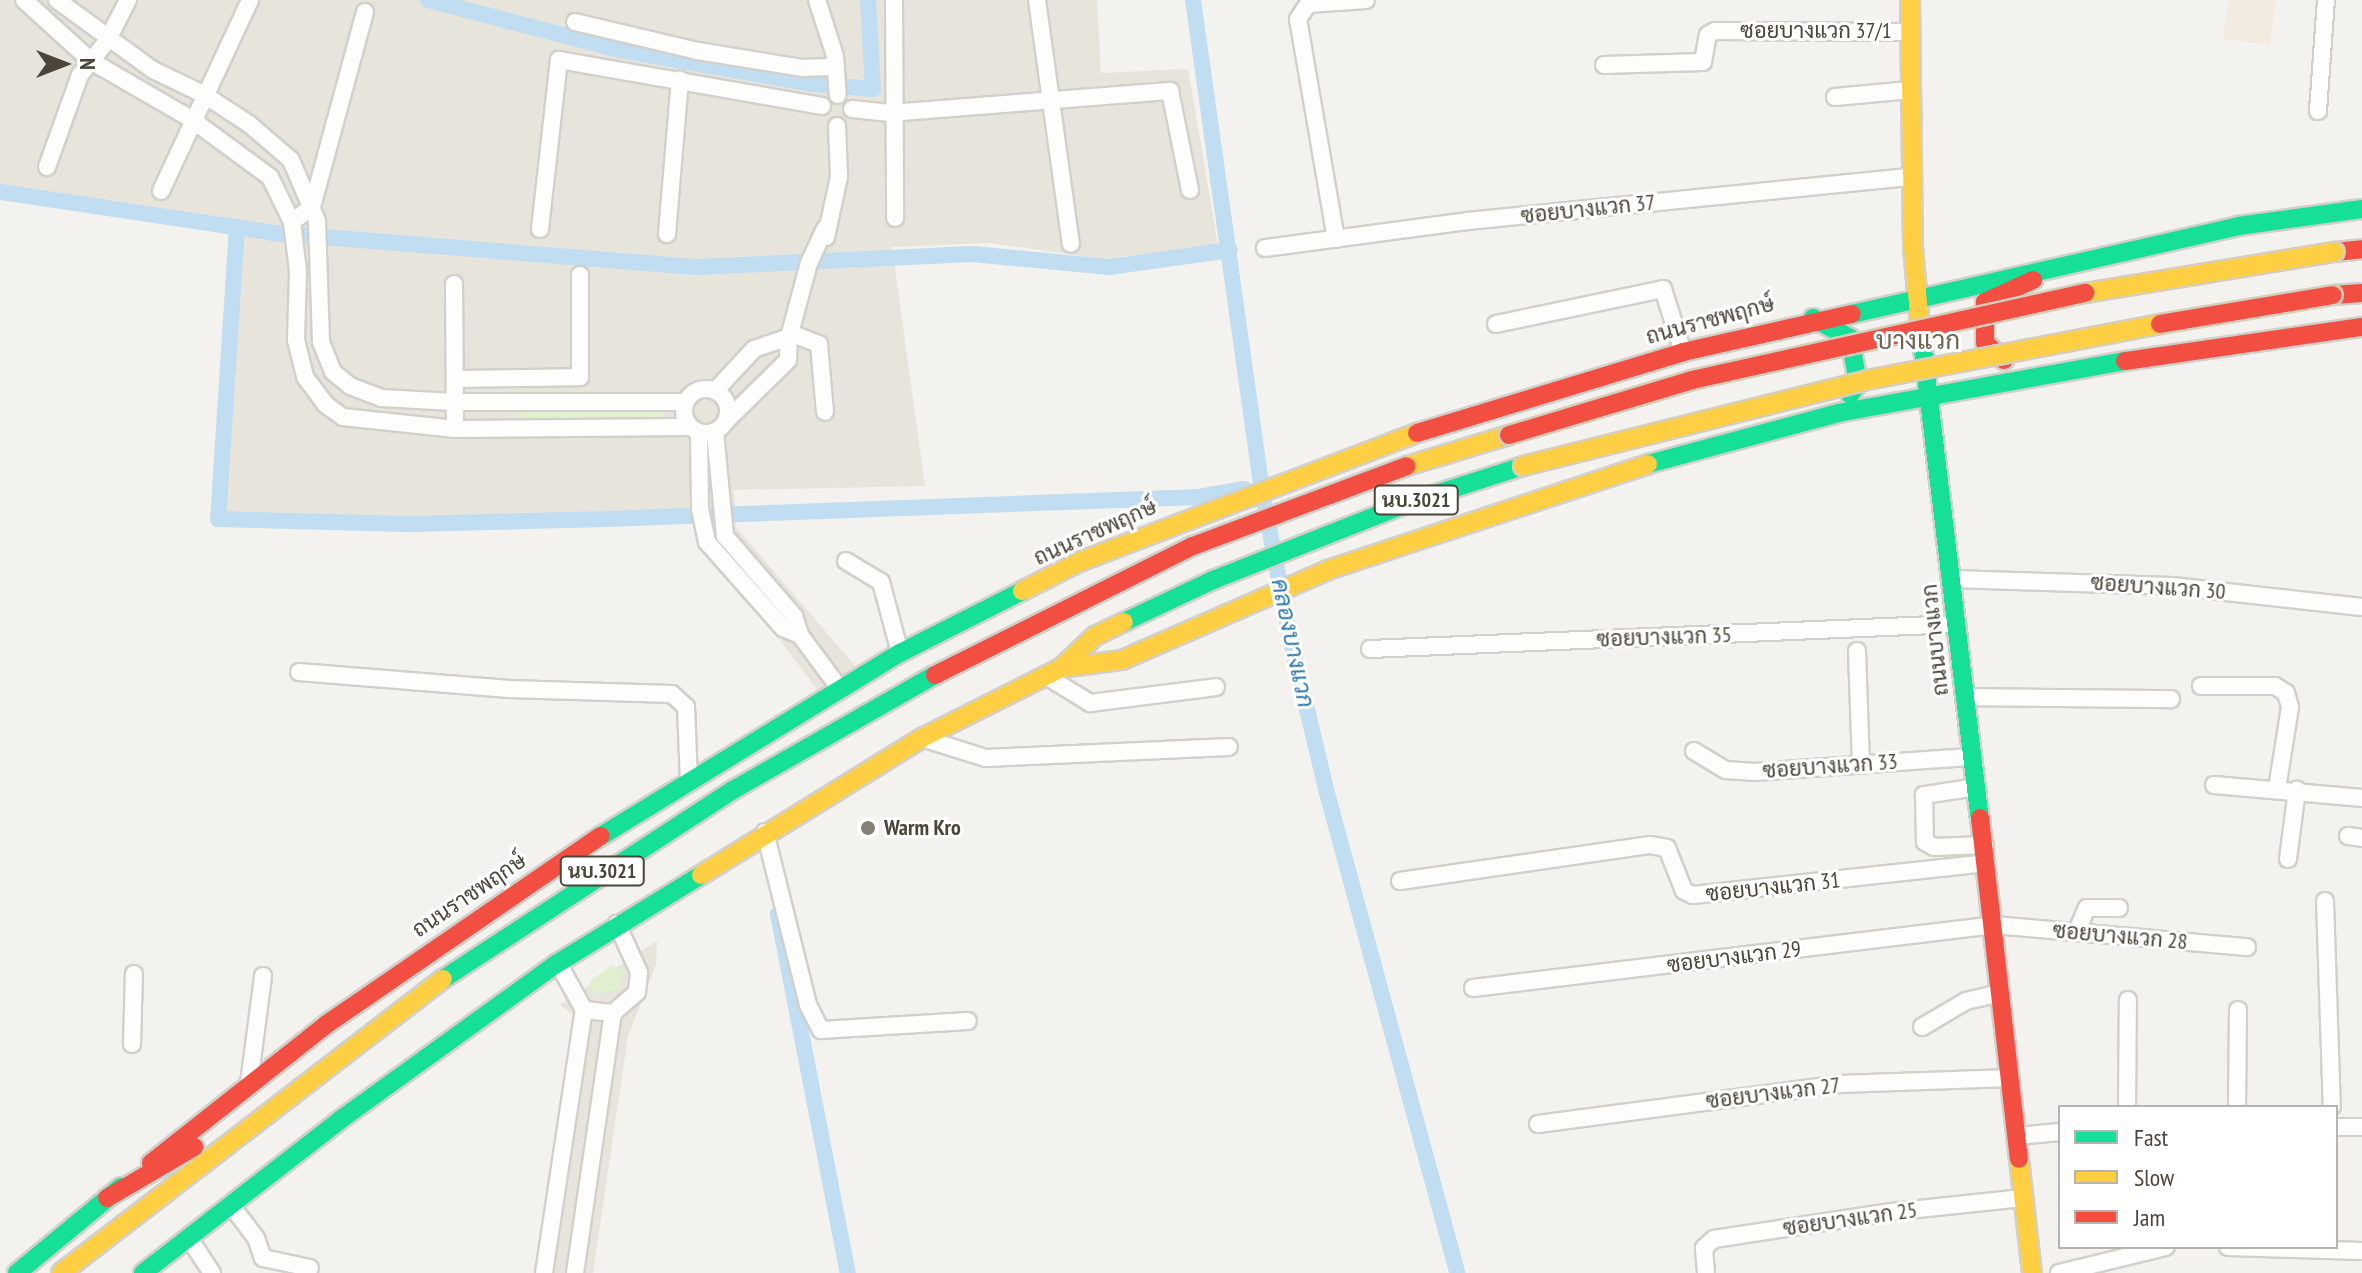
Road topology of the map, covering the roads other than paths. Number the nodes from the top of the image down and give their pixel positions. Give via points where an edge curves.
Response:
1 (24, 0) edge
2 (57, 0) edge
3 (128, 0) edge
4 (250, 0) edge
5 (817, 0) edge
6 (894, 0) edge
7 (1037, 0) edge
8 (1366, 0) edge
9 (1910, 0) edge
10 (2326, 0) edge
11 (365, 12) dead end
12 (575, 22) dead end
13 (1910, 32) junction
14 (107, 41) junction
15 (91, 61) junction
16 (1604, 65) dead end
17 (836, 67) junction
18 (680, 80) junction
19 (1910, 90) junction
20 (203, 94) junction
21 (838, 95) junction
22 (1835, 97) dead end
23 (1050, 99) junction
24 (822, 106) junction
25 (852, 109) junction
26 (2318, 111) dead end
27 (890, 113) junction
28 (191, 119) junction
29 (837, 126) junction
30 (47, 167) dead end
31 (1911, 177) junction
32 (1190, 190) dead end
33 (161, 191) dead end
34 (2362, 209) edge
35 (315, 214) junction
36 (895, 218) dead end
37 (292, 222) junction
38 (540, 229) dead end
39 (667, 234) dead end
40 (1336, 239) junction
41 (1071, 244) dead end
42 (1265, 248) dead end
43 (2362, 249) edge
44 (2081, 260) junction
45 (580, 275) dead end
46 (454, 284) dead end
47 (2362, 293) edge
48 (1916, 295) junction
49 (1813, 318) junction
50 (1496, 324) dead end
51 (2362, 327) edge
52 (789, 335) junction
53 (1683, 352) junction
54 (2097, 364) junction
55 (456, 379) junction
56 (715, 391) junction
57 (1926, 393) junction
58 (455, 402) junction
59 (685, 402) junction
60 (825, 412) dead end
61 (1838, 413) junction
62 (707, 428) junction
63 (455, 429) junction
64 (846, 561) dead end
65 (1952, 579) junction
66 (2362, 607) edge
67 (1957, 624) junction
68 (800, 635) junction
69 (1370, 649) dead end
70 (1857, 651) dead end
71 (900, 653) junction
72 (299, 672) dead end
73 (1054, 672) junction
74 (2201, 686) dead end
75 (1216, 687) dead end
76 (840, 689) junction
77 (1966, 697) junction
78 (2171, 699) dead end
79 (922, 738) junction
80 (1229, 747) dead end
81 (1694, 751) dead end
82 (1972, 757) junction
83 (1861, 764) junction
84 (689, 781) junction
85 (2214, 785) dead end
86 (1977, 787) junction
87 (2277, 789) junction
88 (2297, 790) junction
89 (2362, 798) edge
90 (765, 832) junction
91 (1986, 854) junction
92 (2288, 859) dead end
93 (1400, 881) dead end
94 (2325, 901) dead end
95 (2119, 908) dead end
96 (617, 924) junction
97 (1994, 925) junction
98 (2077, 931) junction
99 (2247, 947) dead end
100 (558, 963) junction
101 (134, 974) dead end
102 (263, 976) dead end
103 (1473, 988) dead end
104 (2001, 993) junction
105 (2128, 1000) dead end
106 (584, 1010) junction
107 (2238, 1010) dead end
108 (613, 1013) junction
109 (968, 1021) dead end
110 (1922, 1027) dead end
111 (132, 1044) dead end
112 (2010, 1078) junction
113 (249, 1083) junction
114 (285, 1094) junction
115 (2127, 1105) edge
116 (2237, 1105) edge
117 (2332, 1105) edge
118 (1538, 1124) dead end
119 (2338, 1127) edge
120 (2362, 1127) edge
121 (2058, 1132) edge
122 (2016, 1136) junction
123 (107, 1198) junction
124 (2024, 1198) junction
125 (231, 1205) junction
126 (189, 1238) junction
127 (2158, 1249) edge
128 (2253, 1249) edge
129 (2362, 1251) edge
130 (310, 1268) dead end
131 (149, 1270) edge
132 (1706, 1272) edge
133 (17, 1273) edge
134 (61, 1273) edge
135 (212, 1273) edge
136 (544, 1273) edge
137 (575, 1273) edge
138 (2032, 1273) edge
139 (2059, 1273) edge

1 - 15 street
2 - 14 street
3 - 14 street
4 - 20 street
5 - 17 street
6 - 27 street
7 - 23 street
8 - 40 street via 1308,4 1298,19
9 - 13 main road, ถนนบางแวก
10 - 26 street
11 - 35 street
12 - 17 street via 698,51 802,68
13 - 16 street, ซอยบางแวก 37/1 via 1715,31 1708,35 1703,62
13 - 19 main road, ถนนบางแวก
14 - 15 street
14 - 20 street
15 - 28 street
15 - 30 street via 80,75
17 - 21 street
18 - 24 street
18 - 38 street via 559,60
18 - 39 street
19 - 22 street
19 - 31 main road, ถนนบางแวก
20 - 28 street
20 - 35 street via 291,160
21 - 24 street
21 - 25 street
23 - 27 street
23 - 32 street via 1170,91
23 - 41 street
24 - 29 street via 825,120
25 - 27 street
25 - 29 street via 850,118
27 - 36 street
28 - 33 street
28 - 37 street via 270,177
29 - 52 street via 839,177
31 - 40 street, ซอยบางแวก 37
31 - 48 main road, ถนนบางแวก
34 - 44 main road, ถนนราชพฤกษ์ / นบ.3021 via 2238,226
35 - 37 street
35 - 58 street via 321,342 333,372 350,386 381,398
37 - 63 street via 298,271 296,340 305,377 325,404 343,417
40 - 42 street, ซอยบางแวก 37
43 - 114 main road, นบ.3021, bridge via 2098,290 1692,380 1301,504 1193,546 960,661 733,790 481,952
44 - 48 main road, ถนนราชพฤกษ์ / นบ.3021
44 - 54 main road via 1994,295 1985,302 1983,335 1996,358
45 - 55 street via 580,377
46 - 55 street
47 - 73 main road, นบ.3021, bridge via 2102,333 1867,380 1523,466 1408,503 1213,580 1113,625
48 - 49 main road, ถนนราชพฤกษ์ / นบ.3021
48 - 57 main road, ถนนบางแวก
49 - 53 main road, ถนนราชพฤกษ์ / นบ.3021
49 - 61 main road via 1843,332 1857,354 1858,383
50 - 53 street via 1663,289
51 - 54 main road, นบ.3021
52 - 56 street via 754,349
52 - 60 street via 819,344
52 - 62 street via 788,360
53 - 71 main road, ถนนราชพฤกษ์ / นบ.3021 via 1449,421 1284,478 1079,562
54 - 57 main road, นบ.3021
55 - 58 street
56 - 59 street via 701,389
56 - 62 street via 727,407
57 - 61 main road, นบ.3021
57 - 65 main road, ถนนบางแวก
58 - 59 street
58 - 63 street
59 - 62 street via 684,417
61 - 73 main road, นบ.3021 via 1598,477 1328,570 1122,660
62 - 63 street
62 - 68 street via 725,536 794,616
62 - 68 street via 700,509 707,542 783,628
64 - 71 street via 881,582
65 - 66 street, ซอยบางแวก 30 via 2172,586
65 - 67 main road, ถนนบางแวก
67 - 69 street, ซอยบางแวก 35
67 - 77 main road, ถนนบางแวก
68 - 76 street
70 - 83 street
71 - 76 main road, ถนนราชพฤกษ์ / นบ.3021
72 - 84 street via 509,689 672,694 686,707
73 - 75 street via 1090,703
73 - 79 main road, นบ.3021
74 - 87 street via 2275,686 2286,693 2290,707
76 - 84 main road, ถนนราชพฤกษ์ / นบ.3021
77 - 78 street
77 - 82 main road, ถนนบางแวก
79 - 80 street via 986,758
79 - 90 main road, นบ.3021
81 - 83 street, ซอยบางแวก 33 via 1715,766 1738,772
82 - 83 street, ซอยบางแวก 33
82 - 86 main road, ถนนบางแวก
84 - 113 main road, ถนนราชพฤกษ์ / นบ.3021 via 497,904
85 - 87 street
86 - 91 main road, ถนนบางแวก
86 - 91 street via 1924,795 1925,842
87 - 88 street
88 - 89 street
88 - 92 street
90 - 96 main road, นบ.3021
90 - 109 street via 808,1005 821,1030
91 - 93 street, ซอยบางแวก 31 via 1693,895 1684,891 1667,848 1650,845
91 - 97 main road, ถนนบางแวก
94 - 117 street
95 - 98 street via 2087,908
96 - 100 main road, นบ.3021
96 - 108 street via 639,972 637,992
97 - 98 street, ซอยบางแวก 28
97 - 103 street, ซอยบางแวก 29
97 - 104 main road, ถนนบางแวก
98 - 99 street, ซอยบางแวก 28
100 - 106 street
100 - 125 main road, นบ.3021
101 - 111 street
102 - 113 street
104 - 110 street via 1966,1001
104 - 112 main road, ถนนบางแวก
105 - 115 street
106 - 108 street
106 - 136 street
107 - 116 street
108 - 137 street
112 - 118 street, ซอยบางแวก 27 via 1840,1084
112 - 122 main road, ถนนบางแวก
113 - 123 main road, ถนนราชพฤกษ์ / นบ.3021
114 - 123 main road
114 - 134 main road, นบ.3021
119 - 120 street
121 - 122 street
122 - 124 main road, ถนนบางแวก
123 - 133 main road, ถนนราชพฤกษ์ / นบ.3021
124 - 132 street, ซอยบางแวก 25 via 1714,1239 1704,1248
124 - 138 main road, ถนนบางแวก
125 - 126 main road, นบ.3021
125 - 130 street via 256,1238 263,1258
126 - 131 main road, นบ.3021
126 - 135 street
127 - 139 street
128 - 129 street

